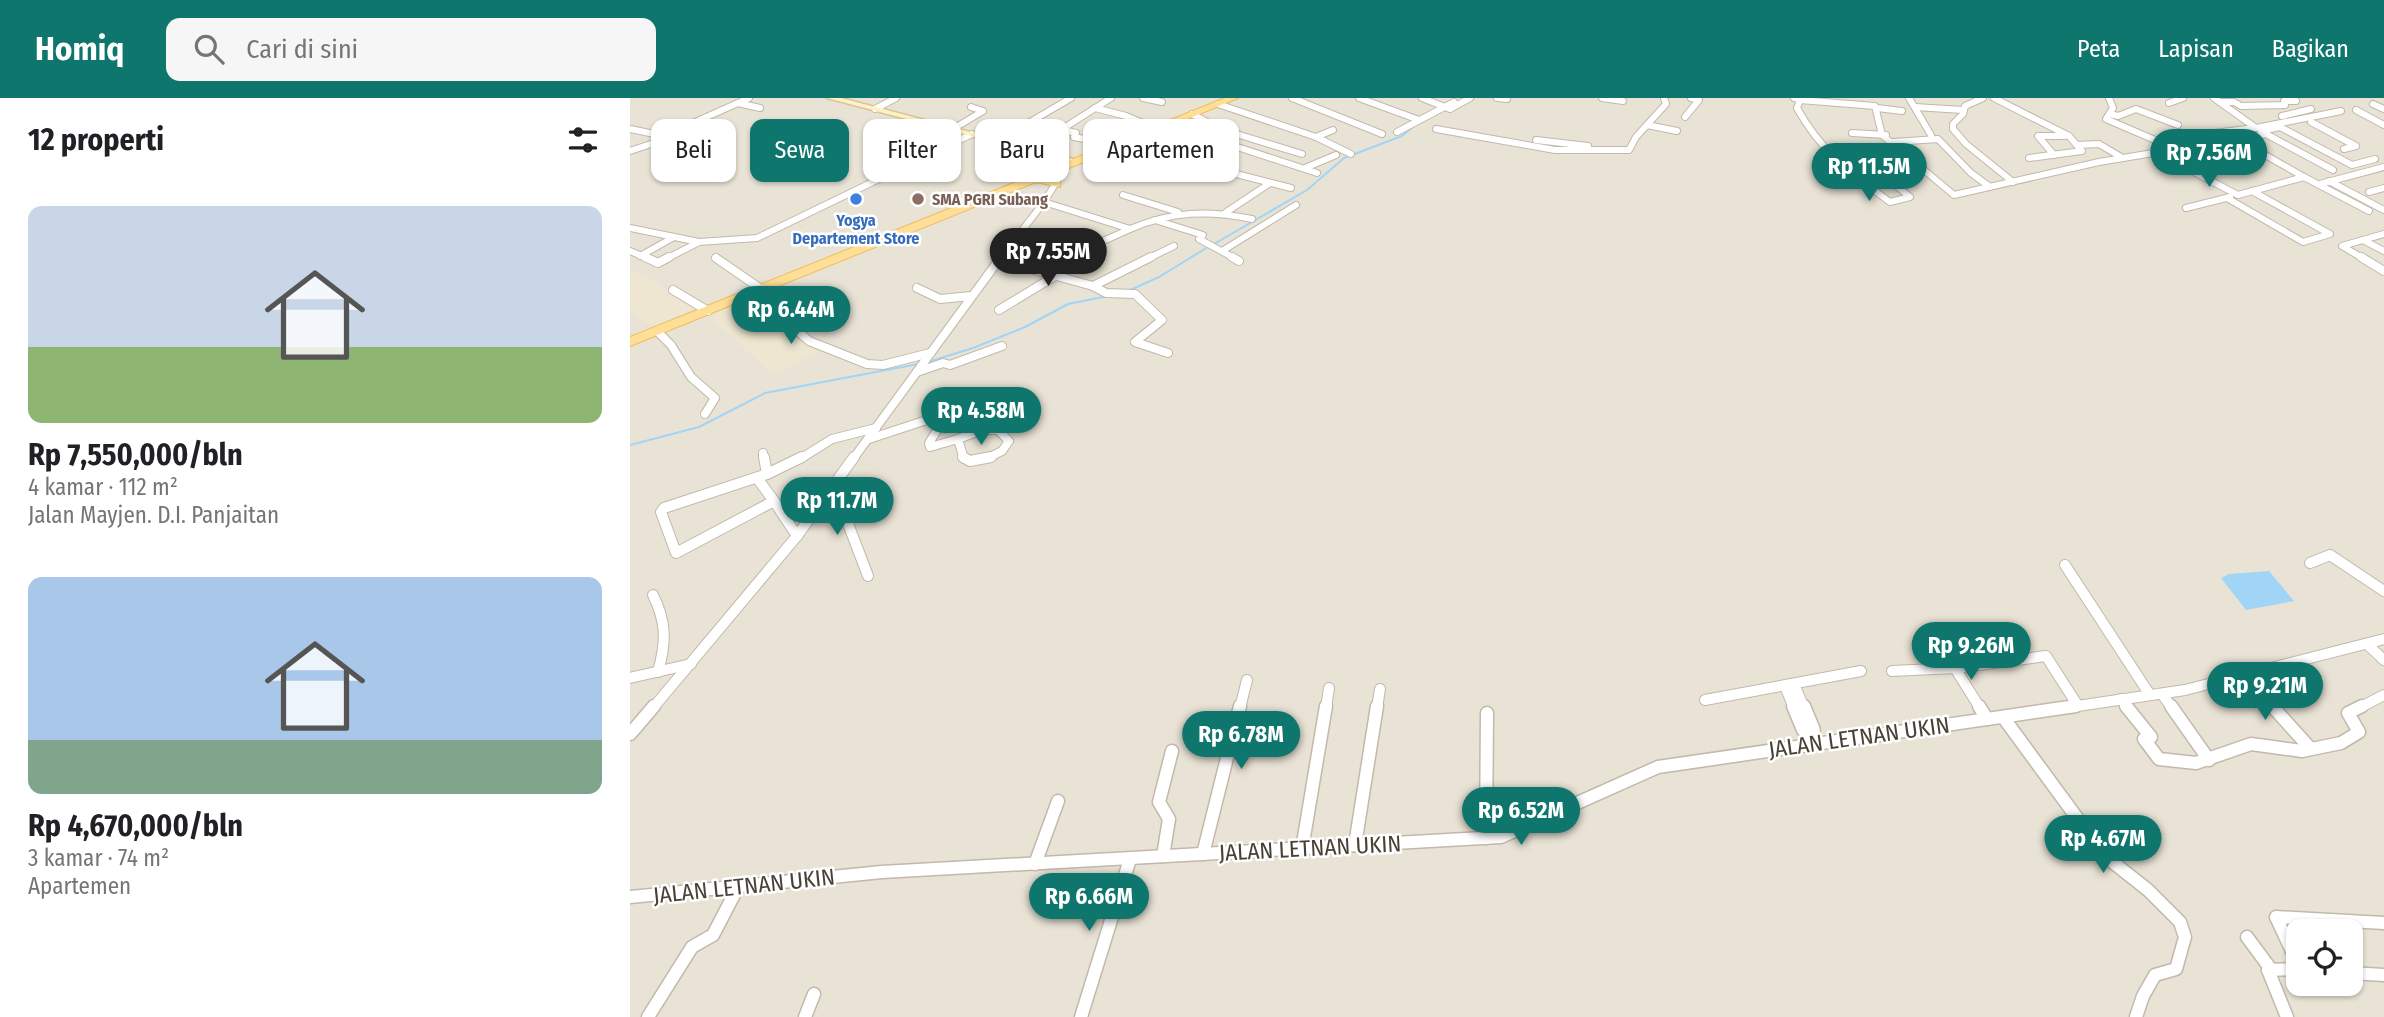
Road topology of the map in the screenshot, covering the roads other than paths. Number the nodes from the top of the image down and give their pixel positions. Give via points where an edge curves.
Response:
1 (749, 98) edge
2 (831, 98) edge
3 (896, 98) edge
4 (1067, 98) edge
5 (1111, 98) edge
6 (1143, 98) edge
7 (1292, 98) edge
8 (1359, 98) edge
9 (1422, 98) edge
10 (1470, 98) edge
11 (1497, 98) edge
12 (1602, 98) edge
13 (1663, 98) edge
14 (1691, 98) edge
15 (1909, 98) edge
16 (1983, 98) edge
17 (1994, 98) edge
18 (2109, 98) edge
19 (2183, 98) edge
20 (1507, 99) edge
21 (1797, 99) edge
22 (1223, 100) edge
23 (2217, 100) edge
24 (1623, 101) dead end
25 (1857, 101) edge
26 (2296, 101) dead end
27 (1162, 102) dead end
28 (737, 103) junction
29 (2169, 103) dead end
30 (1452, 104) edge
31 (2123, 104) dead end
32 (2373, 104) dead end
33 (971, 107) dead end
34 (760, 108) dead end
35 (1095, 108) junction
36 (1877, 108) junction
37 (1916, 108) junction
38 (2311, 108) dead end
39 (875, 109) junction
40 (2136, 109) junction
41 (2384, 109) edge
42 (1963, 110) junction
43 (2342, 110) dead end
44 (2356, 110) dead end
45 (2165, 112) dead end
46 (1192, 114) junction
47 (2109, 114) junction
48 (2156, 116) junction
49 (1685, 117) dead end
50 (707, 119) edge
51 (914, 119) edge
52 (1034, 119) edge
53 (1134, 119) edge
54 (1180, 119) edge
55 (1419, 120) junction
56 (2247, 123) junction
57 (961, 124) edge
58 (2383, 124) edge
59 (1647, 125) junction
60 (1069, 126) edge
61 (2280, 127) junction
62 (2256, 128) junction
63 (630, 129) edge
64 (1436, 129) dead end
65 (1539, 129) dead end
66 (1333, 130) dead end
67 (961, 131) edge
68 (1677, 131) dead end
69 (1397, 132) dead end
70 (1069, 133) edge
71 (1852, 133) dead end
72 (651, 134) edge
73 (972, 134) junction
74 (1382, 134) dead end
75 (2163, 134) dead end
76 (2266, 134) junction
77 (975, 135) edge
78 (1882, 135) junction
79 (1931, 135) junction
80 (2069, 136) junction
81 (1316, 137) junction
82 (1083, 139) edge
83 (2237, 139) junction
84 (1536, 140) junction
85 (1962, 140) junction
86 (2157, 140) junction
87 (1892, 142) junction
88 (2311, 144) junction
89 (2077, 145) junction
90 (651, 146) edge
91 (1592, 147) junction
92 (1239, 148) edge
93 (2292, 148) junction
94 (1532, 149) junction
95 (2172, 149) junction
96 (2344, 149) dead end
97 (630, 151) edge
98 (1302, 154) dead end
99 (1351, 154) dead end
100 (1336, 155) dead end
101 (2054, 155) junction
102 (1982, 158) junction
103 (2029, 158) dead end
104 (2121, 158) junction
105 (1083, 159) edge
106 (1912, 159) junction
107 (2375, 159) dead end
108 (1956, 160) junction
109 (2173, 160) dead end
110 (1069, 162) edge
111 (1072, 163) junction
112 (1069, 164) edge
113 (2345, 167) dead end
114 (2383, 168) edge
115 (1305, 169) junction
116 (1317, 173) dead end
117 (1239, 175) edge
118 (1036, 177) joint
119 (2304, 177) junction
120 (2329, 181) junction
121 (1024, 182) edge
122 (1048, 182) edge
123 (2013, 182) junction
124 (1270, 183) junction
125 (2320, 184) dead end
126 (1056, 185) junction
127 (1990, 187) junction
128 (1291, 188) dead end
129 (2384, 188) edge
130 (2252, 191) junction
131 (1123, 195) dead end
132 (2238, 195) junction
133 (2384, 195) edge
134 (2227, 198) junction
135 (1044, 202) junction
136 (1296, 205) dead end
137 (2186, 208) dead end
138 (2384, 210) edge
139 (2369, 211) dead end
140 (1178, 212) junction
141 (1225, 213) junction
142 (1252, 219) dead end
143 (1155, 220) junction
144 (630, 228) edge
145 (1130, 229) junction
146 (2384, 234) edge
147 (674, 237) junction
148 (2367, 239) junction
149 (699, 242) junction
150 (2384, 245) edge
151 (1174, 246) dead end
152 (630, 251) edge
153 (1222, 251) junction
154 (2384, 251) edge
155 (640, 256) junction
156 (716, 258) dead end
157 (999, 260) junction
158 (1238, 261) dead end
159 (1039, 270) junction
160 (2384, 271) edge
161 (1055, 276) junction
162 (1093, 286) junction
163 (917, 288) dead end
164 (673, 290) dead end
165 (758, 291) junction
166 (971, 296) junction
167 (999, 310) dead end
168 (708, 311) junction
169 (657, 331) junction
170 (630, 342) edge
171 (1002, 346) dead end
172 (1168, 353) dead end
173 (929, 355) junction
174 (918, 371) junction
175 (705, 414) dead end
176 (877, 428) junction
177 (869, 439) junction
178 (958, 439) junction
179 (763, 453) dead end
180 (762, 476) junction
181 (834, 487) junction
182 (774, 501) junction
183 (797, 536) junction
184 (2310, 564) dead end
185 (2065, 565) dead end
186 (868, 576) dead end
187 (2384, 591) edge
188 (653, 595) dead end
189 (2384, 639) edge
190 (2367, 644) junction
191 (2384, 660) edge
192 (692, 664) junction
193 (1955, 668) junction
194 (1861, 671) dead end
195 (1892, 671) dead end
196 (658, 672) junction
197 (2244, 675) junction
198 (630, 678) edge
199 (1247, 680) dead end
200 (1790, 685) junction
201 (1329, 688) dead end
202 (1380, 689) dead end
203 (2156, 694) junction
204 (2384, 695) edge
205 (2121, 699) junction
206 (1705, 700) dead end
207 (2078, 706) junction
208 (648, 711) junction
209 (1487, 713) dead end
210 (2003, 717) junction
211 (1987, 719) junction
212 (630, 720) edge
213 (630, 734) edge
214 (1813, 739) junction
215 (2310, 748) junction
216 (1172, 751) dead end
217 (2209, 760) junction
218 (1058, 801) dead end
219 (1486, 838) junction
220 (1356, 845) junction
221 (1302, 849) junction
222 (1203, 854) junction
223 (1163, 856) junction
224 (1130, 859) junction
225 (1034, 864) junction
226 (738, 887) junction
227 (630, 897) edge
228 (2312, 919) edge
229 (2363, 922) edge
230 (2384, 923) edge
231 (2246, 937) dead end
232 (2286, 940) edge
233 (2286, 968) edge
234 (2268, 970) junction
235 (2363, 974) edge
236 (2384, 975) edge
237 (814, 994) dead end
238 (648, 1017) edge
239 (805, 1017) edge
240 (1081, 1017) edge
241 (2136, 1017) edge
242 (2287, 1017) edge

1 - 28 street
2 - 39 street
3 - 39 street
4 - 52 street
5 - 35 street
6 - 27 street
7 - 74 street
8 - 55 street
9 - 30 street
10 - 30 street
11 - 20 street
12 - 24 street
13 - 59 street via 1666,104
14 - 49 street via 1699,100
15 - 37 street
16 - 42 street
17 - 80 street
18 - 47 street via 2113,108
19 - 29 street
21 - 25 street
21 - 106 street via 1809,130 1829,154 1890,202 1910,197 1869,163
22 - 46 main road
22 - 81 street
23 - 26 street via 2241,106
23 - 56 street
25 - 36 street
28 - 34 street
28 - 50 street
30 - 55 street
31 - 40 street
32 - 41 street
33 - 57 street via 983,111
35 - 53 street
35 - 60 street
36 - 37 street
36 - 78 street
37 - 42 street
37 - 79 street
38 - 56 street
39 - 51 street
40 - 47 street via 2118,116
40 - 48 street
42 - 85 street via 1953,127
43 - 62 street
44 - 58 street
45 - 48 street
46 - 54 main road
46 - 98 street via 1220,129
47 - 86 street via 2105,118
48 - 75 street via 2178,125
55 - 69 street
56 - 62 street
59 - 68 street
59 - 91 street via 1631,149
61 - 76 street via 2261,131
61 - 88 street
61 - 96 street via 2314,121 2356,146
62 - 86 street
63 - 72 street
64 - 94 street
65 - 84 street
66 - 81 street
67 - 73 street
70 - 82 street
71 - 78 street
73 - 77 street
73 - 149 street via 757,238
76 - 83 street
76 - 93 street
78 - 79 street
78 - 87 street
79 - 85 street
80 - 89 street
80 - 101 street via 2038,136
81 - 99 street
83 - 95 street
83 - 119 street
84 - 91 street
84 - 94 street
85 - 102 street
86 - 95 street
87 - 106 street
87 - 108 street via 1937,139
88 - 93 street
88 - 107 street via 2352,165
89 - 101 street via 2082,151
89 - 104 street via 2099,144
90 - 97 street
91 - 94 street
92 - 115 street
93 - 113 street via 2329,171
95 - 104 street
100 - 115 street
101 - 103 street
102 - 108 street
102 - 123 street
104 - 123 street
105 - 111 main road
106 - 127 street via 1953,194
108 - 127 street
109 - 132 street
110 - 111 street
111 - 112 main road
111 - 126 street
114 - 120 street
115 - 116 street
117 - 124 street
118 - 118 street via 997,159 993,163
119 - 130 street
119 - 139 street
120 - 125 street
120 - 138 street
121 - 165 main road
122 - 126 main road
123 - 127 street
124 - 128 street
124 - 141 street
126 - 135 street
129 - 133 street via 2372,191
130 - 132 street
130 - 134 street via 2330,234 2303,242
131 - 140 street
132 - 134 street
134 - 137 street
135 - 145 street
135 - 157 street
136 - 153 street
140 - 141 street
140 - 143 street
141 - 142 street
143 - 145 street
143 - 153 street via 1203,235 1199,239
144 - 147 street
145 - 159 street
146 - 148 street
147 - 149 street
147 - 155 street
148 - 150 street
148 - 154 street
148 - 160 street via 2343,247
149 - 155 street via 658,263
151 - 162 street
152 - 155 street
153 - 158 street
156 - 165 street
157 - 159 street
157 - 166 street
159 - 161 street
161 - 162 street
161 - 167 street
162 - 172 street via 1116,295 1135,293 1162,319 1135,342
163 - 166 street via 940,299
164 - 168 street
165 - 168 main road
165 - 173 street via 809,341 867,364
166 - 173 street
168 - 169 main road
169 - 170 main road
169 - 175 street via 691,376 715,398
171 - 174 street
173 - 174 street
174 - 176 street
176 - 177 street
176 - 180 street via 832,439
177 - 178 street via 942,415 944,419 928,445 938,447
177 - 181 street
178 - 178 street via 992,429 1009,441 1001,452 969,462 964,460
179 - 180 street
180 - 182 street
180 - 182 street via 662,510 673,551
181 - 183 street
181 - 186 street
182 - 183 street
183 - 192 street
184 - 187 street via 2330,555
185 - 203 street
188 - 196 street via 667,628
189 - 190 street, JALAN LETNAN UKIN
190 - 191 street
190 - 197 street, JALAN LETNAN UKIN
192 - 196 street
192 - 208 street
193 - 195 street
193 - 207 street via 2046,656
193 - 211 street
194 - 200 street
196 - 198 street
197 - 203 street, JALAN LETNAN UKIN
197 - 215 street
199 - 222 street
200 - 206 street
200 - 214 street via 1804,732
201 - 221 street
202 - 220 street
203 - 205 street, JALAN LETNAN UKIN
203 - 217 street
204 - 215 street via 2348,713 2359,729 2349,740
205 - 207 street, JALAN LETNAN UKIN
205 - 217 street via 2151,737 2144,739 2159,758 2196,763
207 - 210 street, JALAN LETNAN UKIN
208 - 212 street
208 - 213 street
209 - 219 street
210 - 211 street, JALAN LETNAN UKIN
210 - 241 street via 2105,856 2166,905 2184,930 2176,969 2155,975
211 - 214 street, JALAN LETNAN UKIN
214 - 219 street, JALAN LETNAN UKIN via 1658,767 1508,835
215 - 217 street via 2283,750 2250,744
216 - 223 street via 1159,802 1169,818
218 - 225 street
219 - 220 street, JALAN LETNAN UKIN
220 - 221 street, JALAN LETNAN UKIN
221 - 222 street, JALAN LETNAN UKIN
222 - 223 street, JALAN LETNAN UKIN
223 - 224 street, JALAN LETNAN UKIN
224 - 225 street, JALAN LETNAN UKIN
224 - 240 street
225 - 226 street, JALAN LETNAN UKIN via 882,872
226 - 227 street, JALAN LETNAN UKIN
226 - 238 street via 713,935 691,947
228 - 232 street via 2276,917
229 - 230 street
231 - 234 street
233 - 234 street
234 - 242 street
235 - 236 street
237 - 239 street

